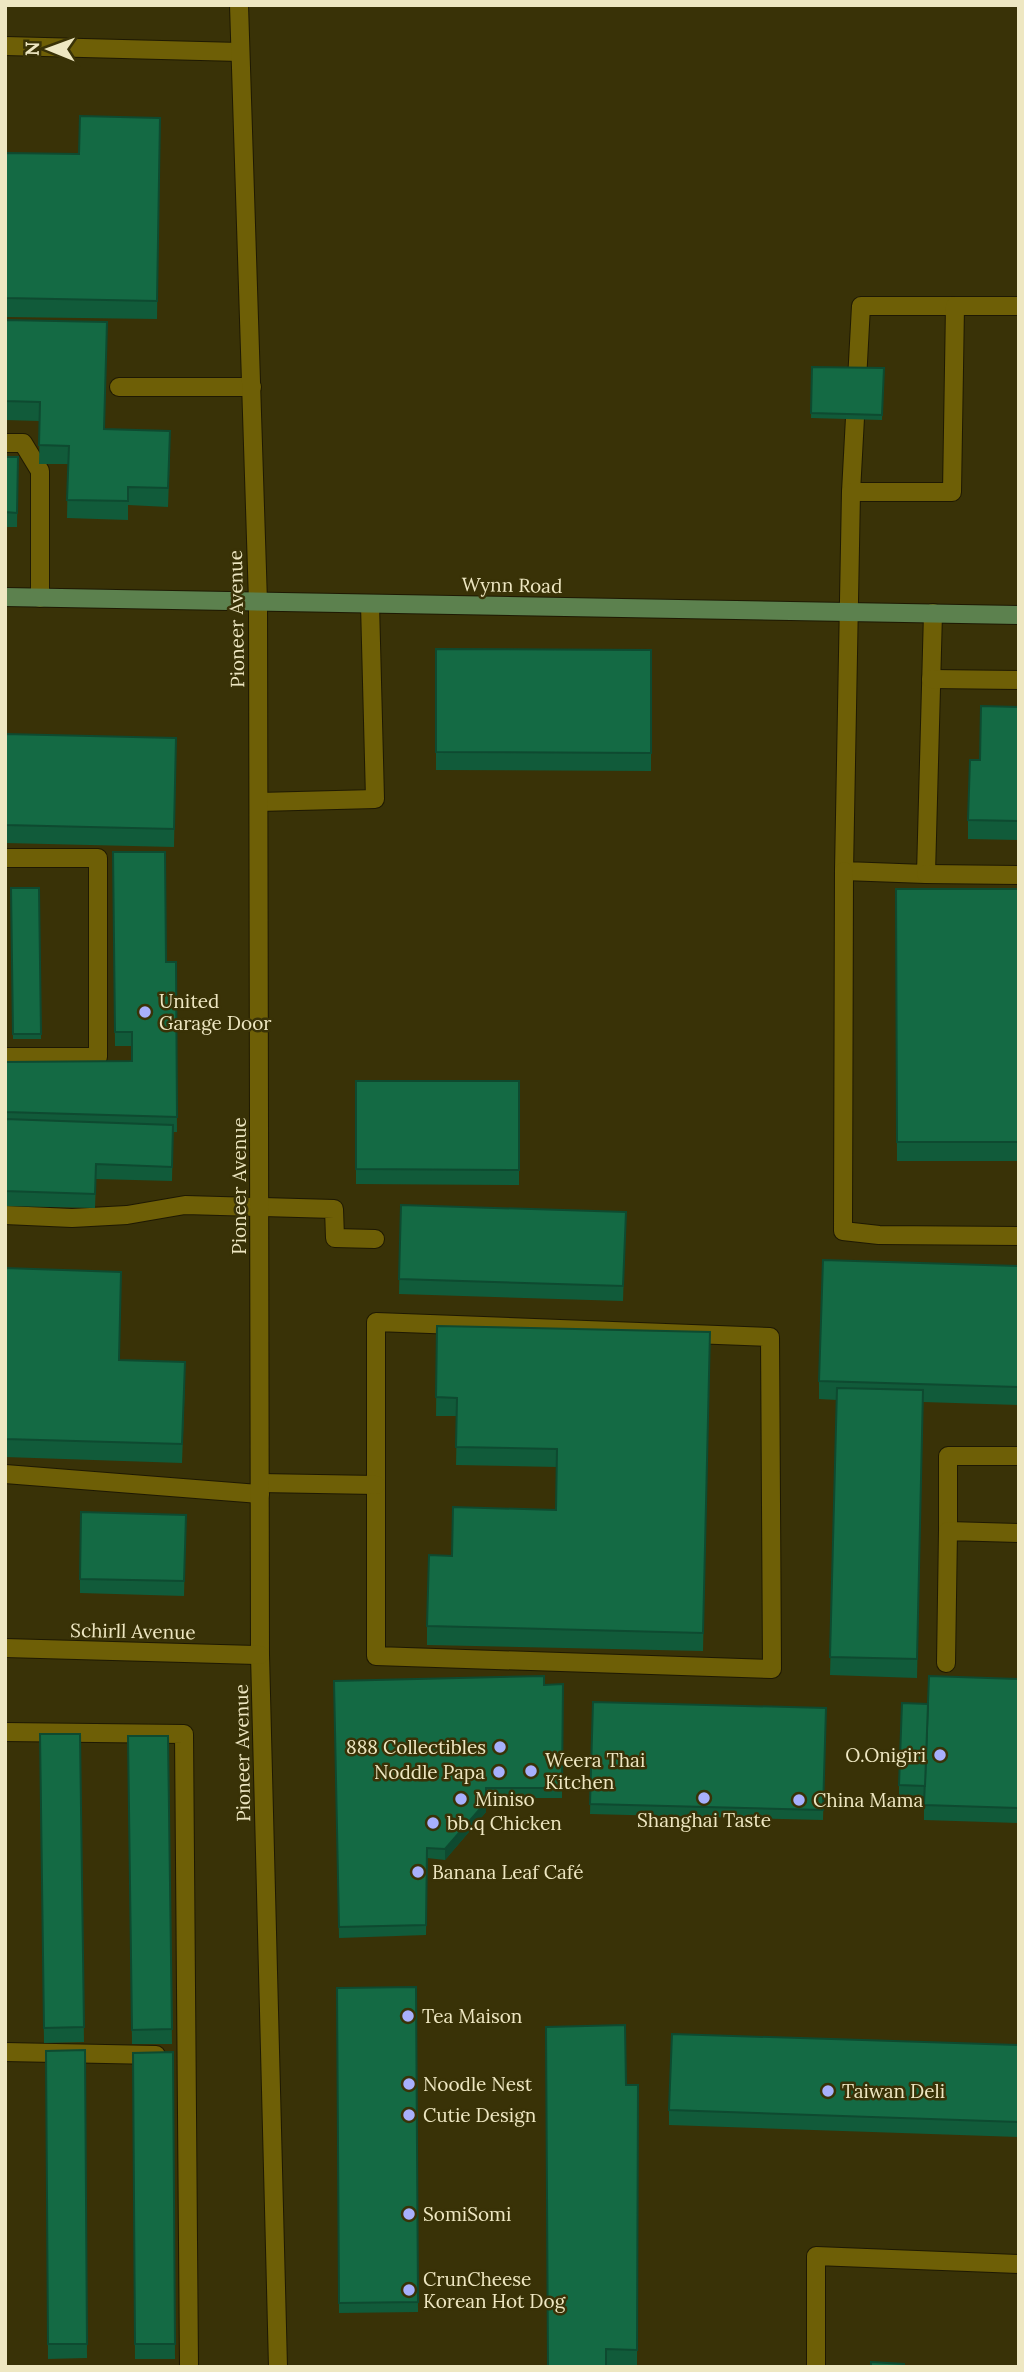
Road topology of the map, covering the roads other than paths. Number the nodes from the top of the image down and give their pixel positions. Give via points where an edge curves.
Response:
1 (239, 5) edge
2 (5, 46) edge
3 (240, 52) junction
4 (955, 306) junction
5 (1019, 306) edge
6 (119, 387) dead end
7 (251, 387) junction
8 (5, 443) edge
9 (851, 492) junction
10 (5, 597) edge
11 (40, 598) junction
12 (258, 602) junction
13 (370, 604) junction
14 (851, 612) junction
15 (933, 613) junction
16 (1019, 615) edge
17 (932, 679) junction
18 (1019, 680) edge
19 (259, 802) junction
20 (5, 858) edge
21 (844, 871) junction
22 (926, 874) junction
23 (1019, 875) edge
24 (5, 1057) edge
25 (260, 1207) junction
26 (5, 1215) edge
27 (1019, 1236) edge
28 (375, 1239) dead end
29 (1019, 1456) edge
30 (5, 1474) edge
31 (376, 1485) junction
32 (260, 1489) junction
33 (948, 1531) junction
34 (1019, 1533) edge
35 (5, 1648) edge
36 (260, 1655) junction
37 (946, 1663) dead end
38 (5, 1732) edge
39 (5, 2052) edge
40 (187, 2055) junction
41 (1019, 2264) edge
42 (189, 2367) edge
43 (278, 2367) edge
44 (816, 2367) edge

1 - 3 street, Pioneer Avenue
2 - 3 street
3 - 7 street, Pioneer Avenue
4 - 5 street
4 - 9 street via 861,306
4 - 9 street via 952,492
6 - 7 street
7 - 12 street, Pioneer Avenue
8 - 11 street via 23,443 40,471
9 - 14 street
10 - 11 street, Wynn Road
11 - 12 street, Wynn Road
12 - 13 street, Wynn Road
12 - 19 street, Pioneer Avenue
13 - 14 street, Wynn Road
13 - 19 street via 375,799
14 - 15 street, Wynn Road
14 - 21 street
15 - 16 street, Wynn Road
15 - 17 street
17 - 18 street
17 - 22 street
19 - 25 street, Pioneer Avenue
20 - 24 street via 98,858 98,1057
21 - 22 street
21 - 27 street via 844,1231
22 - 23 street
25 - 26 street via 185,1205 72,1218
25 - 28 street via 334,1209 335,1238
25 - 32 street, Pioneer Avenue
29 - 33 street via 948,1456
30 - 32 street
31 - 31 street via 376,1322 770,1337 772,1669 376,1656
31 - 32 street
32 - 36 street, Pioneer Avenue
33 - 34 street
33 - 37 street
35 - 36 street, Schirll Avenue
36 - 43 street, Pioneer Avenue
38 - 40 street via 184,1734
39 - 40 street
40 - 42 street
41 - 44 street via 816,2256

